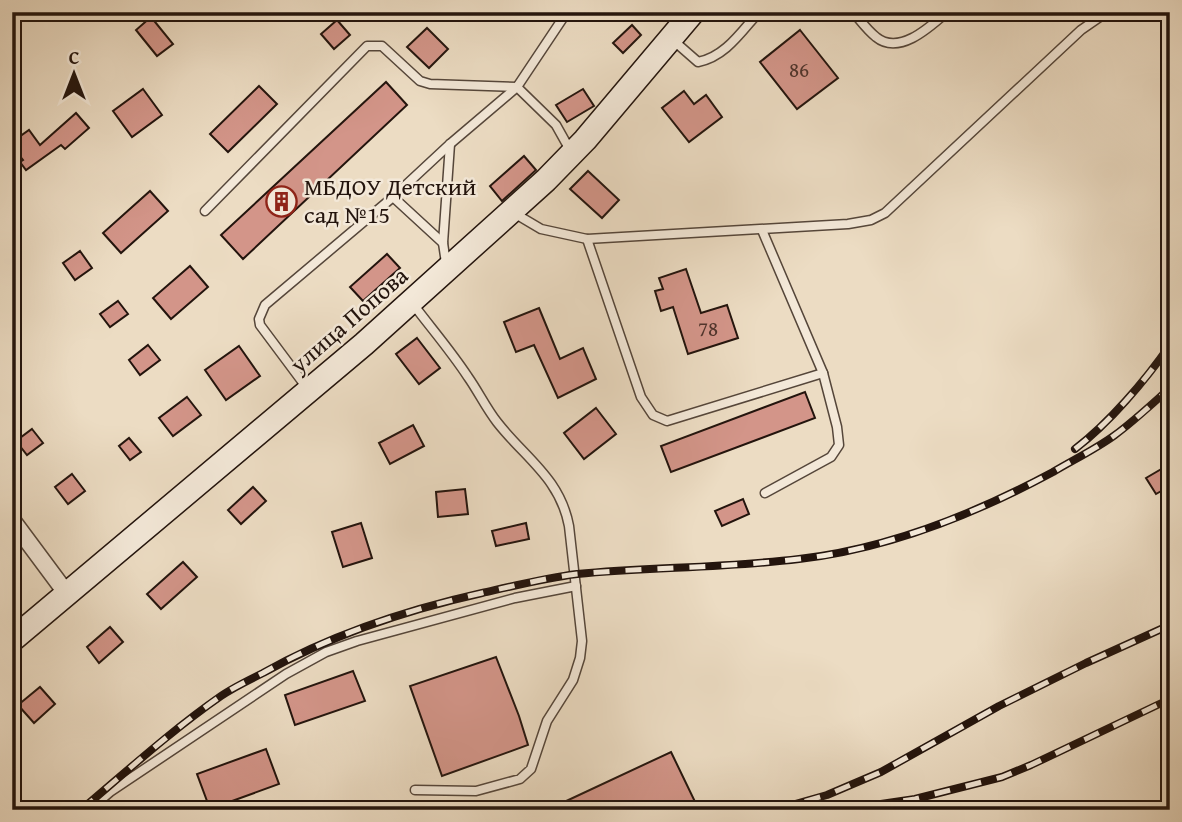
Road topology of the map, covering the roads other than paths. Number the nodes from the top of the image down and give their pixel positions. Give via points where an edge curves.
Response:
1 (18, 12) edge
2 (693, 12) edge
3 (759, 12) edge
4 (853, 12) edge
5 (947, 12) edge
6 (1107, 12) edge
7 (1166, 12) edge
8 (565, 13) edge
9 (12, 16) edge
10 (1170, 16) edge
11 (671, 39) junction
12 (517, 87) junction
13 (450, 144) junction
14 (572, 154) junction
15 (393, 197) junction
16 (205, 211) dead end
17 (511, 211) junction
18 (762, 230) junction
19 (587, 239) junction
20 (443, 243) junction
21 (447, 268) junction
22 (411, 301) junction
23 (823, 373) junction
24 (309, 390) junction
25 (765, 493) dead end
26 (12, 520) edge
27 (576, 586) junction
28 (67, 594) junction
29 (12, 640) edge
30 (415, 790) dead end
31 (89, 810) edge

1 - 9 street
2 - 11 street, улица Попова
3 - 11 lane via 710,60 698,62
4 - 5 lane via 878,39 895,43 928,30
6 - 18 lane via 1081,30 885,213 848,224
7 - 10 lane
8 - 12 lane
11 - 14 street, улица Попова
12 - 13 lane
12 - 14 lane via 556,125
12 - 16 lane via 430,84 420,81 382,46 367,46
13 - 15 lane
13 - 20 lane
14 - 17 street, улица Попова
15 - 20 lane
15 - 24 lane via 265,305 260,325
17 - 19 lane via 541,229
17 - 21 street, улица Попова
18 - 19 lane
18 - 23 lane
19 - 23 lane via 641,397 653,415 667,421
20 - 21 lane
21 - 22 street, улица Попова
22 - 24 street, улица Попова
22 - 27 lane via 496,420 551,480 566,510
23 - 25 lane via 839,446 831,457
24 - 28 street, улица Попова
26 - 28 street
27 - 30 lane via 580,658 573,680 547,722 531,769 520,779 476,791
27 - 31 lane via 358,640 326,653 286,674
28 - 29 street, улица Попова

